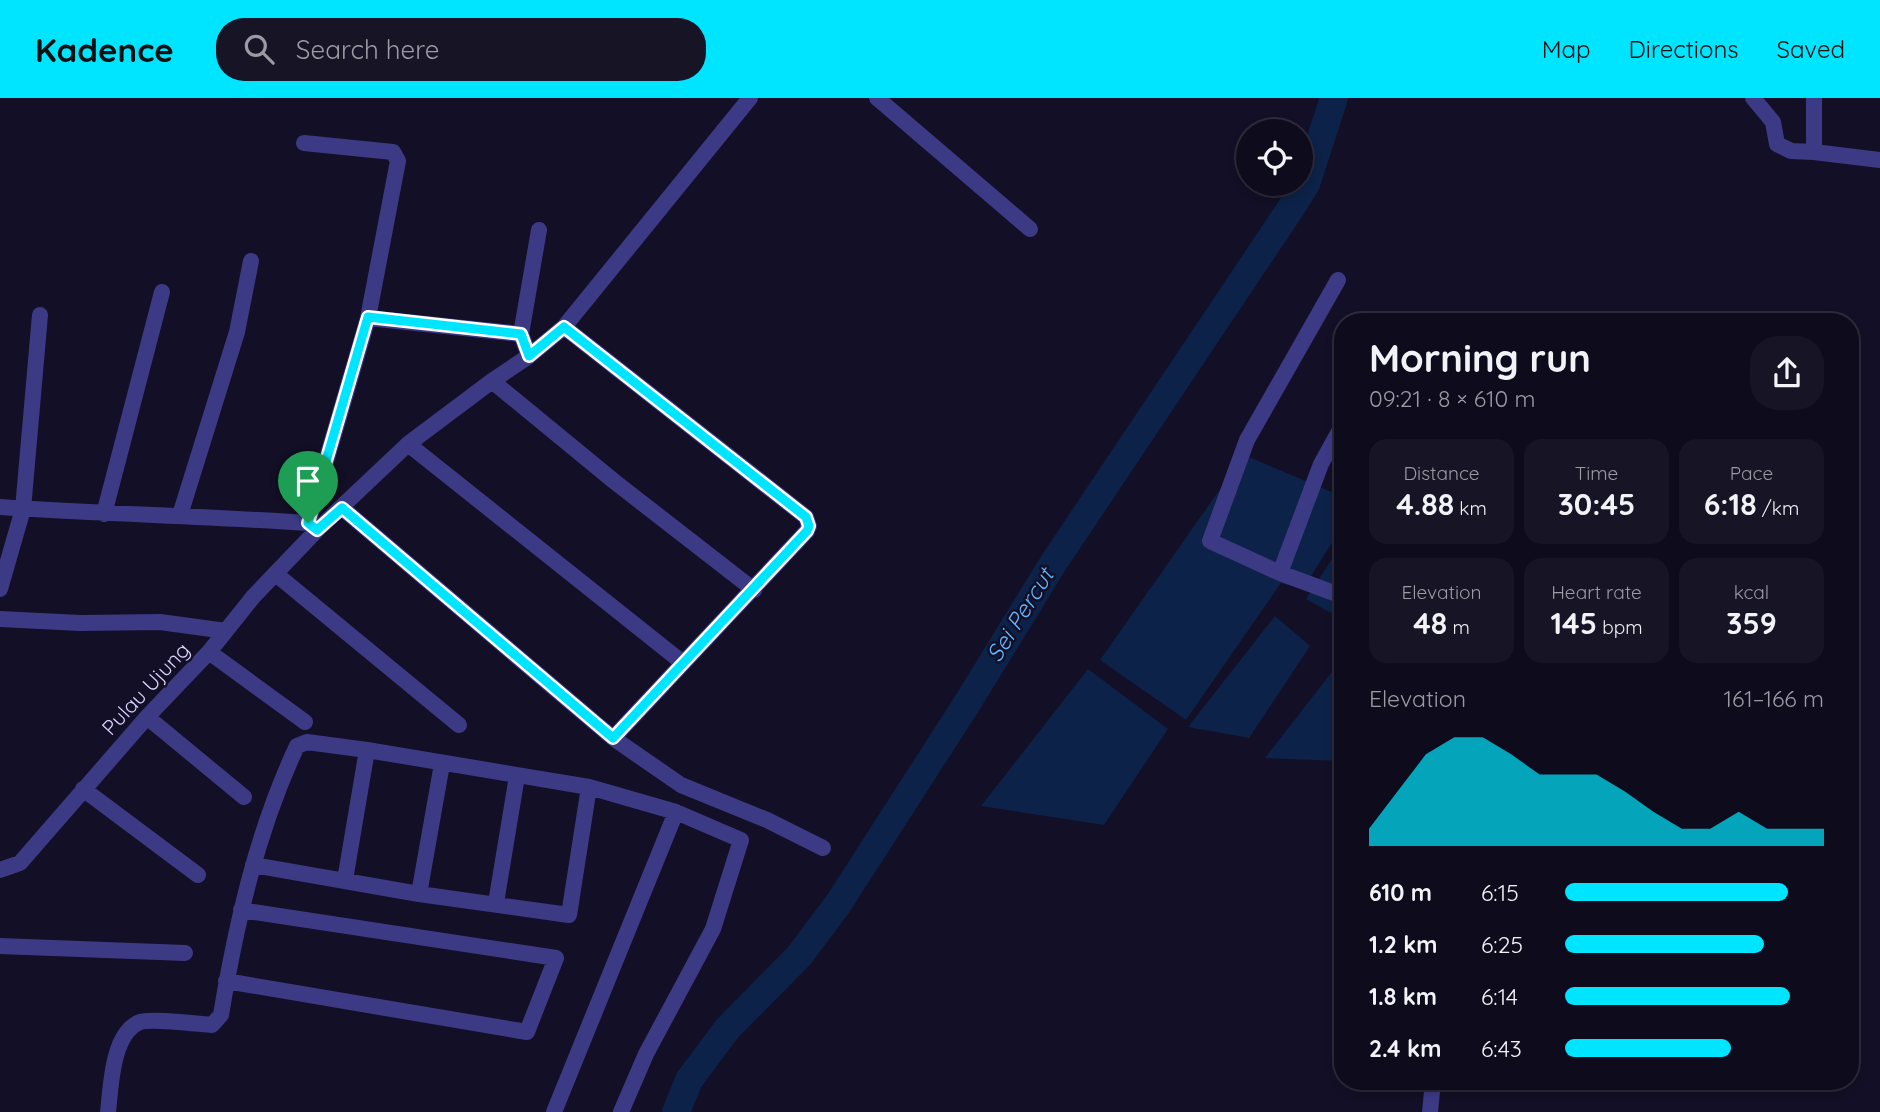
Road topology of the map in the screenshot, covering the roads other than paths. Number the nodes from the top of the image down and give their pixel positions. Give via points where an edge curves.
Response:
1 (750, 98) edge
2 (877, 98) edge
3 (1753, 98) edge
4 (1814, 98) edge
5 (304, 143) dead end
6 (1814, 152) junction
7 (1880, 160) edge
8 (1030, 229) dead end
9 (539, 230) dead end
10 (251, 261) dead end
11 (1338, 280) dead end
12 (162, 292) dead end
13 (40, 315) dead end
14 (368, 317) junction
15 (564, 327) junction
16 (521, 334) junction
17 (529, 356) junction
18 (492, 381) junction
19 (1334, 440) edge
20 (408, 444) junction
21 (0, 507) edge
22 (342, 508) junction
23 (23, 509) junction
24 (104, 514) junction
25 (180, 515) junction
26 (312, 527) junction
27 (1280, 573) junction
28 (277, 575) junction
29 (0, 589) edge
30 (754, 590) junction
31 (1334, 593) edge
32 (0, 619) edge
33 (226, 631) junction
34 (209, 652) junction
35 (683, 663) junction
36 (147, 717) junction
37 (305, 722) dead end
38 (459, 724) dead end
39 (613, 738) junction
40 (367, 750) junction
41 (442, 764) junction
42 (517, 776) junction
43 (589, 787) junction
44 (83, 789) junction
45 (244, 797) dead end
46 (676, 812) junction
47 (823, 848) dead end
48 (253, 865) junction
49 (0, 870) edge
50 (198, 875) dead end
51 (345, 880) junction
52 (419, 894) junction
53 (496, 903) junction
54 (241, 910) junction
55 (0, 946) edge
56 (185, 953) dead end
57 (226, 981) junction
58 (1432, 1090) edge
59 (108, 1112) edge
60 (554, 1112) edge
61 (621, 1112) edge
62 (1430, 1112) edge

1 - 15 street, Pulau Ujung
2 - 8 street
3 - 6 street via 1773,122 1777,144 1791,151
4 - 6 street
5 - 14 street via 394,152 398,158
6 - 7 street
9 - 16 street
10 - 25 street via 237,332
11 - 27 street via 1247,440 1210,541
12 - 24 street
13 - 23 street
14 - 16 street
14 - 26 street
15 - 17 street, Pulau Ujung
15 - 30 street via 806,517 807,531
16 - 17 street
17 - 18 street, Pulau Ujung
18 - 20 street, Pulau Ujung
18 - 30 street
19 - 27 street
20 - 22 street, Pulau Ujung
20 - 35 street
21 - 23 street
22 - 26 street, Pulau Ujung
22 - 39 street
23 - 24 street
23 - 29 street
24 - 25 street
25 - 26 street
26 - 28 street, Pulau Ujung
27 - 31 street
28 - 33 street, Pulau Ujung
28 - 38 street
30 - 35 street
32 - 33 street via 160,622
33 - 34 street, Pulau Ujung
34 - 36 street, Pulau Ujung
34 - 37 street
35 - 39 street
36 - 44 street, Pulau Ujung
36 - 45 street
39 - 47 street via 681,785
40 - 41 street
40 - 48 street via 307,742 297,747
40 - 51 street
41 - 42 street
41 - 52 street
42 - 43 street
42 - 53 street
43 - 46 street
43 - 53 street via 569,915
44 - 49 street, Pulau Ujung via 20,863
44 - 50 street
46 - 60 street
46 - 61 street via 741,840 713,929 646,1054
48 - 51 street
48 - 54 street
51 - 52 street
52 - 53 street
54 - 57 street
54 - 57 street via 556,958 527,1032
55 - 56 street
57 - 59 street via 221,1016 212,1025 142,1021 127,1031 115,1057
58 - 62 street

